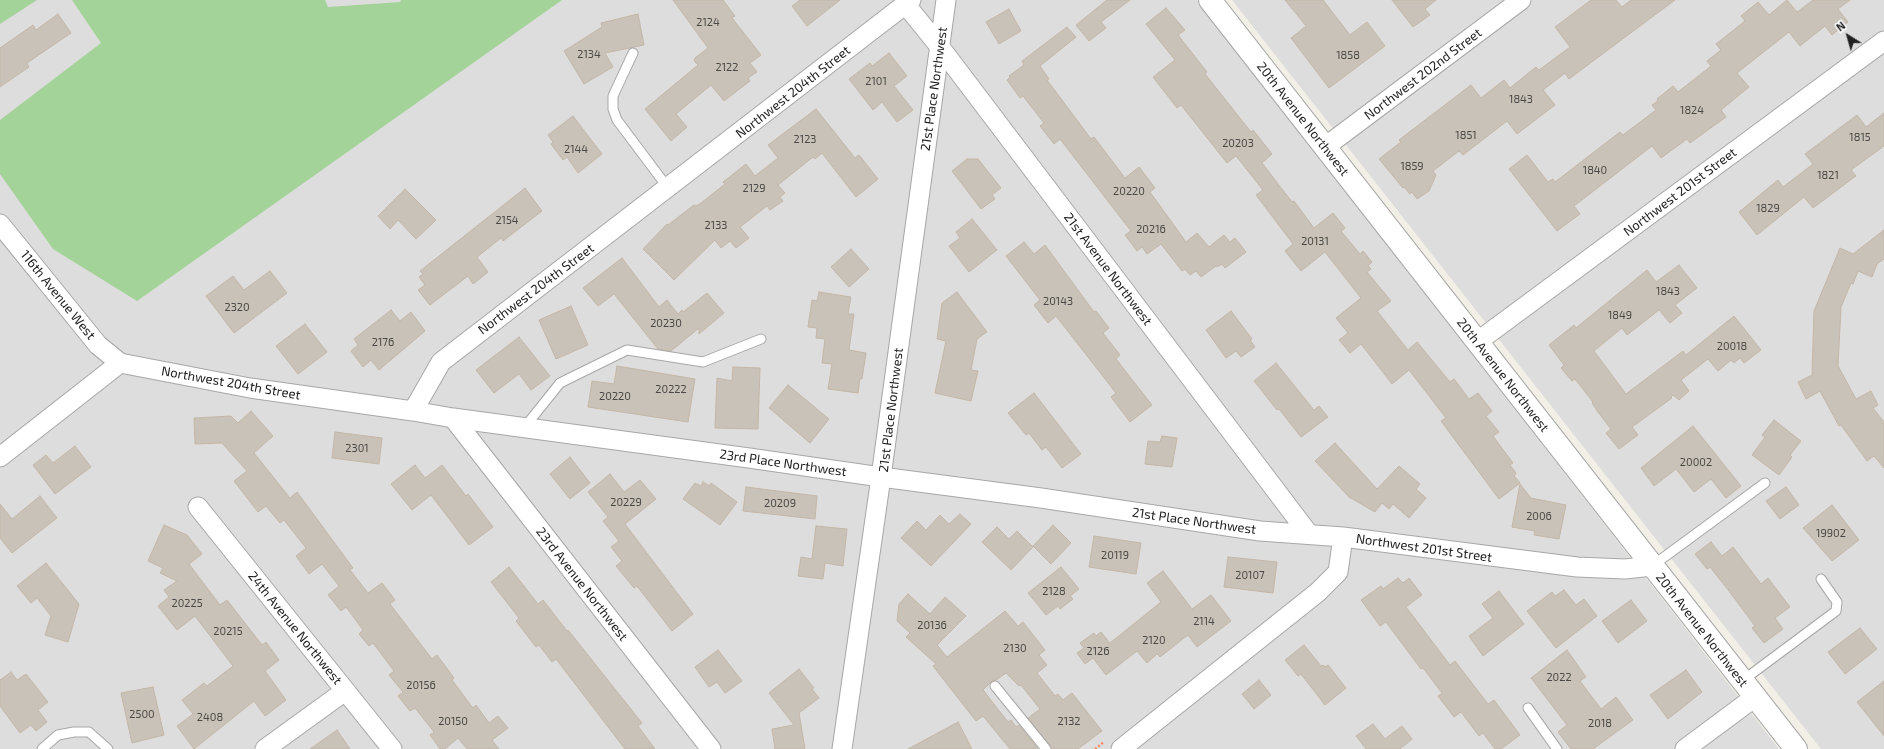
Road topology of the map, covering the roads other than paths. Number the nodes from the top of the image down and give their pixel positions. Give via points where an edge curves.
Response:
1 (946, 0) edge
2 (1210, 0) edge
3 (1521, 0) edge
4 (908, 3) edge
5 (1884, 41) edge
6 (940, 47) junction
7 (633, 53) dead end
8 (1325, 147) junction
9 (668, 188) junction
10 (0, 224) edge
11 (761, 339) dead end
12 (1477, 342) junction
13 (120, 363) junction
14 (413, 411) junction
15 (453, 418) junction
16 (524, 428) junction
17 (0, 457) edge
18 (881, 477) junction
19 (1765, 483) dead end
20 (198, 507) dead end
21 (1308, 533) junction
22 (1343, 537) junction
23 (1652, 566) junction
24 (1821, 579) dead end
25 (995, 686) dead end
26 (1749, 689) junction
27 (345, 691) junction
28 (1528, 708) dead end
29 (42, 749) edge
30 (108, 749) edge
31 (265, 749) edge
32 (392, 749) edge
33 (711, 749) edge
34 (842, 749) edge
35 (1046, 749) edge
36 (1121, 749) edge
37 (1557, 749) edge
38 (1685, 749) edge
39 (1796, 749) edge

1 - 6 street, 21st Place Northwest
2 - 8 street, 20th Avenue Northwest
3 - 8 street, Northwest 202nd Street
4 - 6 street, 21st Avenue Northwest
4 - 9 street, Northwest 204th Street
5 - 12 street, Northwest 201st Street
6 - 18 street, 21st Place Northwest
6 - 21 street, 21st Avenue Northwest
7 - 9 lane via 613,96 613,109 617,120
8 - 12 street, 20th Avenue Northwest
9 - 14 street, Northwest 204th Street via 441,362
10 - 13 street, 116th Avenue West via 98,345
11 - 16 lane via 703,362 627,350 560,383
12 - 23 street, 20th Avenue Northwest
13 - 14 street, Northwest 204th Street via 250,388
13 - 17 street
14 - 15 street, 23rd Place Northwest
15 - 16 street, 23rd Place Northwest
15 - 33 street, 23rd Avenue Northwest
16 - 18 street, 23rd Place Northwest
18 - 21 street, 21st Place Northwest via 1260,531
18 - 34 street
19 - 23 lane
20 - 27 street, 24th Avenue Northwest
21 - 22 street, 21st Place Northwest
22 - 23 street, Northwest 201st Street via 1577,567 1625,569
22 - 36 street, Northwest 201st Street via 1338,572 1318,592
23 - 26 street, 20th Avenue Northwest
24 - 26 lane via 1837,602 1836,611
25 - 35 lane
26 - 38 street
26 - 39 street, 20th Avenue Northwest
27 - 31 street
27 - 32 street, 24th Avenue Northwest
28 - 37 lane
29 - 30 lane via 58,735 89,732

